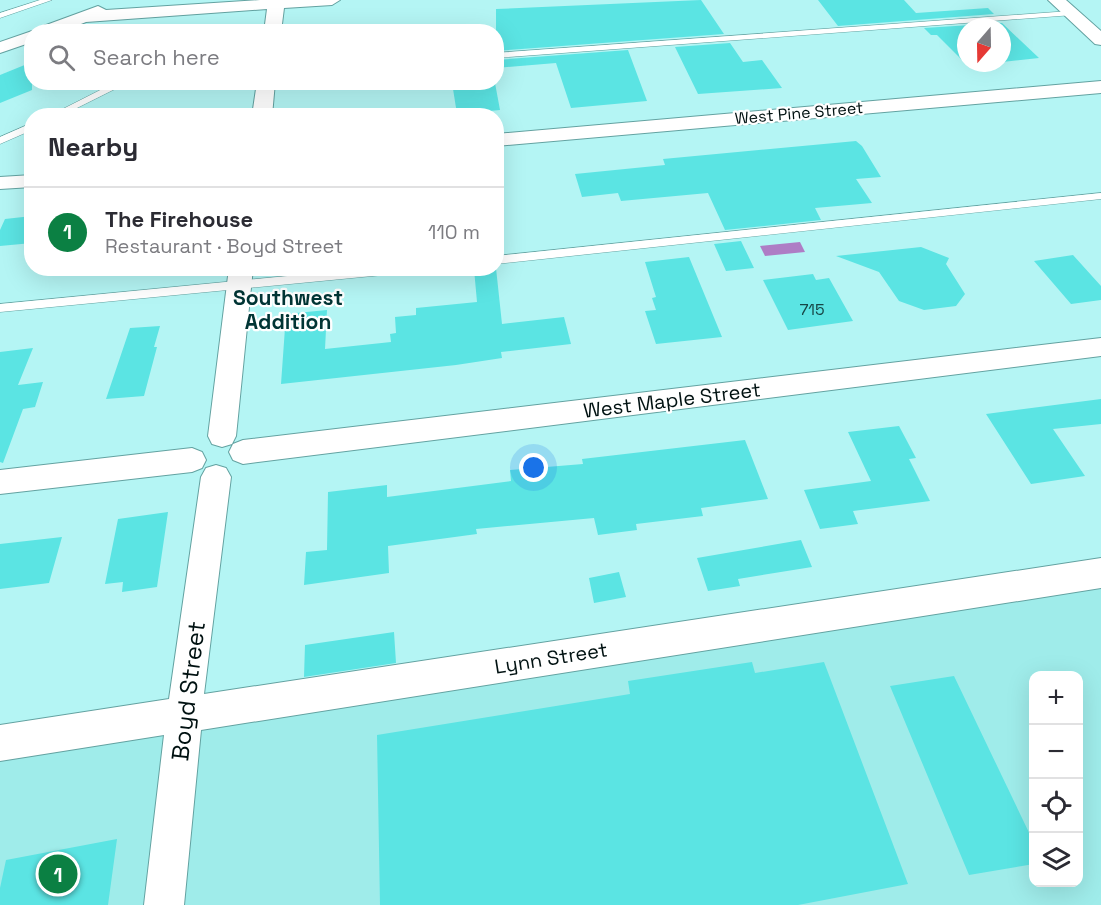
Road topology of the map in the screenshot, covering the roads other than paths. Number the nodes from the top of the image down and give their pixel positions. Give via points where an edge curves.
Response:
1 (48, 0) edge
2 (130, 0) edge
3 (332, 0) edge
4 (1056, 0) edge
5 (276, 2) edge
6 (1071, 13) junction
7 (0, 16) edge
8 (81, 17) junction
9 (64, 24) edge
10 (273, 24) edge
11 (24, 39) edge
12 (1101, 40) edge
13 (0, 48) edge
14 (504, 55) edge
15 (1101, 87) edge
16 (107, 90) edge
17 (265, 90) edge
18 (70, 108) edge
19 (262, 108) edge
20 (24, 130) edge
21 (504, 139) edge
22 (0, 141) edge
23 (24, 182) edge
24 (0, 183) edge
25 (1101, 196) edge
26 (504, 259) edge
27 (275, 276) edge
28 (240, 278) edge
29 (0, 308) edge
30 (1101, 347) edge
31 (233, 444) junction
32 (204, 469) junction
33 (0, 482) edge
34 (1101, 573) edge
35 (184, 716) junction
36 (0, 743) edge
37 (164, 905) edge

1 - 7 lane
2 - 8 street
3 - 5 street
4 - 6 street
5 - 8 street
5 - 10 street
6 - 12 street
6 - 14 lane
8 - 9 street
11 - 13 street
15 - 21 street, West Pine Street
16 - 18 lane
17 - 19 street
20 - 22 lane
23 - 24 street
25 - 26 lane
27 - 28 lane
28 - 29 lane
28 - 31 street
30 - 31 street, West Maple Street
31 - 32 street via 239,464 233,469
32 - 33 street
32 - 35 street, Boyd Street
34 - 35 street, Lynn Street
35 - 36 street, Lynn Street
35 - 37 street, Boyd Street

